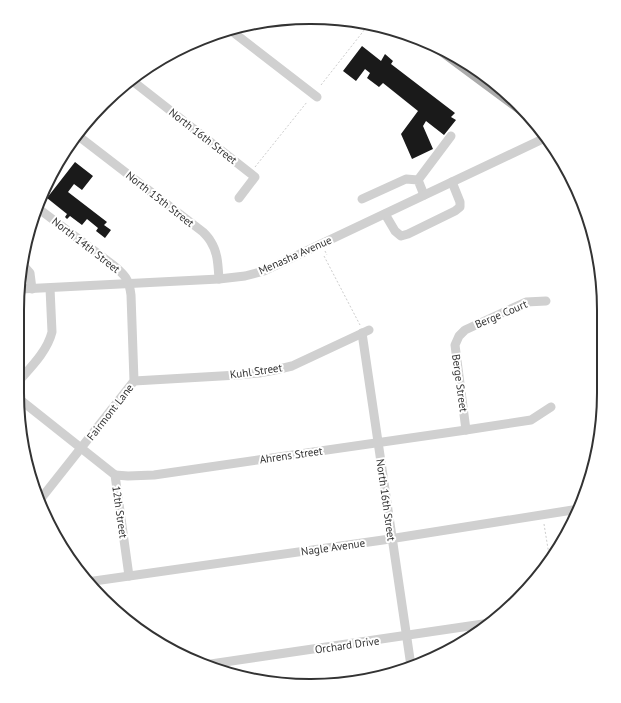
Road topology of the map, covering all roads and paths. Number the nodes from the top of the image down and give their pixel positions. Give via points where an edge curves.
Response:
1 (365, 30) edge
2 (236, 34) edge
3 (136, 83) edge
4 (321, 85) dead end
5 (317, 97) dead end
6 (307, 102) dead end
7 (451, 136) dead end
8 (81, 138) edge
9 (541, 140) edge
10 (254, 169) dead end
11 (418, 180) junction
12 (452, 182) junction
13 (424, 195) junction
14 (238, 198) dead end
15 (362, 199) dead end
16 (42, 211) edge
17 (385, 214) junction
18 (325, 251) dead end
19 (326, 255) dead end
20 (324, 256) dead end
21 (27, 269) edge
22 (219, 279) junction
23 (129, 284) junction
24 (50, 288) junction
25 (25, 289) edge
26 (32, 289) junction
27 (546, 301) dead end
28 (364, 330) junction
29 (458, 336) joint
30 (24, 375) edge
31 (134, 381) junction
32 (25, 403) edge
33 (551, 407) dead end
34 (466, 430) junction
35 (378, 443) junction
36 (82, 448) junction
37 (115, 474) junction
38 (43, 496) edge
39 (571, 510) edge
40 (544, 524) dead end
41 (392, 538) junction
42 (549, 553) edge
43 (129, 576) junction
44 (95, 581) edge
45 (478, 625) edge
46 (406, 636) junction
47 (410, 661) edge
48 (216, 663) edge

1 - 4 path
2 - 5 street
3 - 14 street, North 16th Street via 254,177
6 - 10 path
7 - 11 street
8 - 22 street, North 15th Street via 203,232 216,251
9 - 12 street, Menasha Avenue
11 - 13 street
11 - 15 street via 406,179
12 - 13 street, Menasha Avenue
12 - 17 street via 460,207 408,234 400,236
13 - 17 street, Menasha Avenue
16 - 23 street, North 14th Street via 118,269
17 - 22 street, Menasha Avenue via 264,270 245,276
18 - 19 path
20 - 28 path
21 - 26 street via 30,273
22 - 23 street, Menasha Avenue
23 - 24 street, Menasha Avenue
23 - 31 street, Fairmont Lane
24 - 26 street, Menasha Avenue
24 - 30 street via 50,339
25 - 26 street, Menasha Avenue
27 - 29 street, Berge Court via 526,302 465,330
28 - 31 street, Kuhl Street via 292,366 275,370 238,375
28 - 35 street, North 16th Street
29 - 34 street, Berge Street via 455,345
31 - 36 street, Fairmont Lane
32 - 36 street, 12th Street
33 - 34 street, Ahrens Street via 531,420
34 - 35 street, Ahrens Street
35 - 37 street, Ahrens Street via 154,475
35 - 41 street, North 16th Street
36 - 37 street, 12th Street
36 - 38 street, Fairmont Lane
37 - 43 street, 12th Street
39 - 41 street, Nagle Avenue
40 - 42 path
41 - 43 street, Nagle Avenue
41 - 46 street, North 16th Street
43 - 44 street, Nagle Avenue
45 - 46 street, Orchard Drive
46 - 47 street, North 16th Street
46 - 48 street, Orchard Drive

